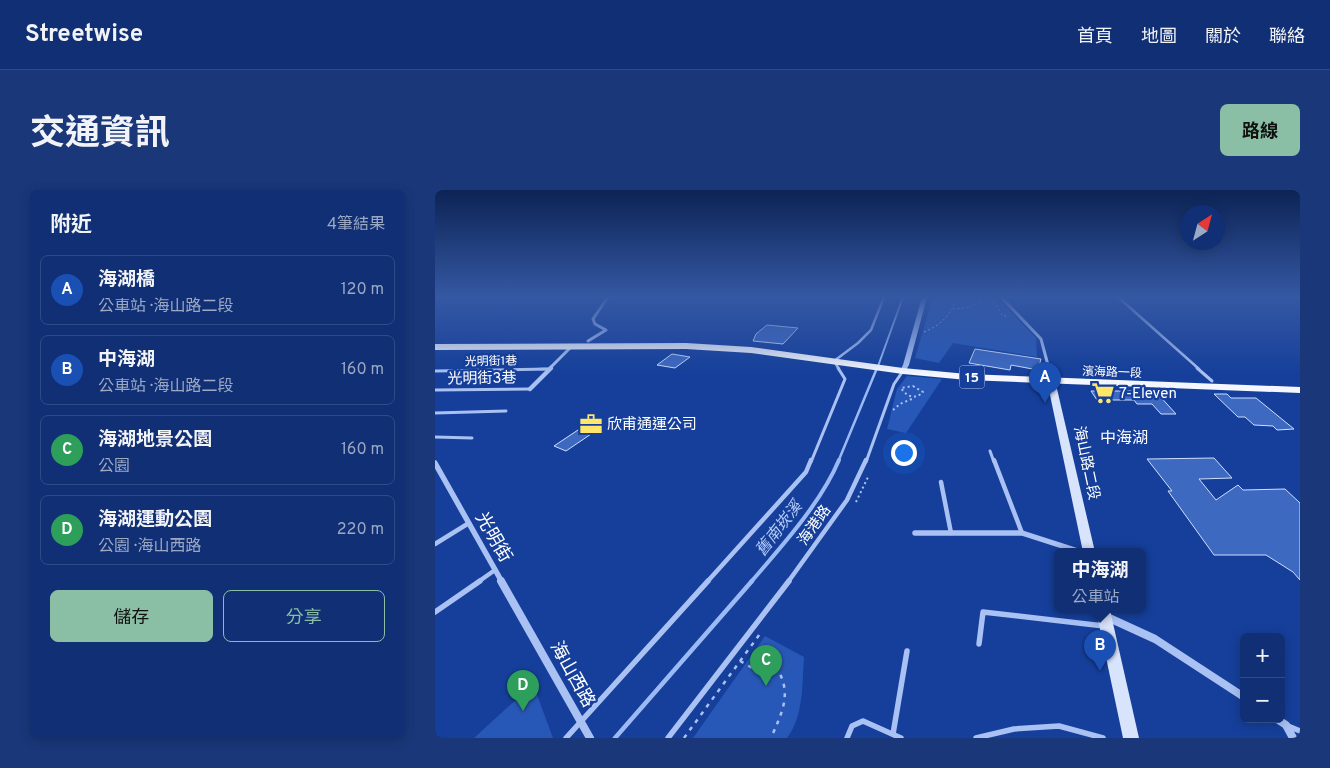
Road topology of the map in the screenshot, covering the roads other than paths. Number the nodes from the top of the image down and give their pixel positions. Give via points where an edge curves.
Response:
1 (594, 323) edge
2 (874, 323) edge
3 (916, 323) edge
4 (1025, 323) edge
5 (1147, 323) edge
6 (588, 340) junction
7 (435, 341) edge
8 (435, 346) edge
9 (572, 346) junction
10 (837, 358) junction
11 (899, 367) junction
12 (548, 369) junction
13 (435, 370) edge
14 (1050, 378) junction
15 (1212, 381) junction
16 (1300, 384) edge
17 (1272, 386) junction
18 (530, 388) joint
19 (435, 390) edge
20 (1300, 390) edge
21 (506, 411) dead end
22 (435, 413) edge
23 (435, 437) edge
24 (472, 438) dead end
25 (990, 451) dead end
26 (435, 463) edge
27 (941, 482) dead end
28 (469, 524) junction
29 (915, 533) dead end
30 (951, 533) junction
31 (1021, 533) junction
32 (435, 544) edge
33 (1068, 548) edge
34 (1088, 548) edge
35 (495, 570) junction
36 (435, 612) edge
37 (1104, 617) edge
38 (527, 626) joint
39 (979, 644) dead end
40 (907, 651) dead end
41 (1240, 694) edge
42 (581, 722) junction
43 (1283, 723) edge
44 (1286, 725) junction
45 (1300, 731) edge
46 (893, 734) junction
47 (567, 738) edge
48 (590, 738) edge
49 (668, 738) edge
50 (847, 738) edge
51 (901, 738) edge
52 (976, 738) edge
53 (1103, 738) edge
54 (1131, 738) edge
55 (1293, 738) edge

1 - 6 street via 606,330
2 - 10 lane via 858,343
3 - 11 street, 海港路
4 - 14 street via 1041,339
5 - 15 lane
6 - 7 main road, 15
6 - 10 main road, 15 via 719,343
8 - 9 main road, 15
9 - 10 main road, 15 via 751,350
9 - 12 street
10 - 11 main road, 15
10 - 42 lane via 845,378 806,472
11 - 14 main road, 濱海路一段 / 15
11 - 49 lane, 海港路 via 862,472 847,500
12 - 13 lane, 光明街1巷
12 - 18 street
14 - 15 main road, 濱海路一段 / 15
14 - 17 main road, 濱海路一段 / 15
14 - 34 main road, 海山路二段
15 - 17 main road, 濱海路一段 / 15
16 - 17 main road, 濱海路一段 / 15
17 - 20 main road, 濱海路一段 / 15
18 - 19 lane, 光明街3巷
21 - 22 lane
23 - 24 lane
25 - 31 lane
26 - 28 street, 光明街
27 - 30 lane
28 - 32 lane
28 - 35 street, 光明街
29 - 30 street
30 - 31 street
31 - 33 street
35 - 36 lane
35 - 38 street, 光明街
37 - 39 lane via 983,612
37 - 41 street via 1155,639
37 - 54 main road
38 - 42 street, 海山西路
40 - 46 lane
42 - 47 lane
42 - 48 street, 海山西路
43 - 44 street
44 - 45 lane
44 - 55 street
46 - 50 lane via 863,721 852,726
46 - 51 lane
52 - 53 lane via 1013,729 1059,726

